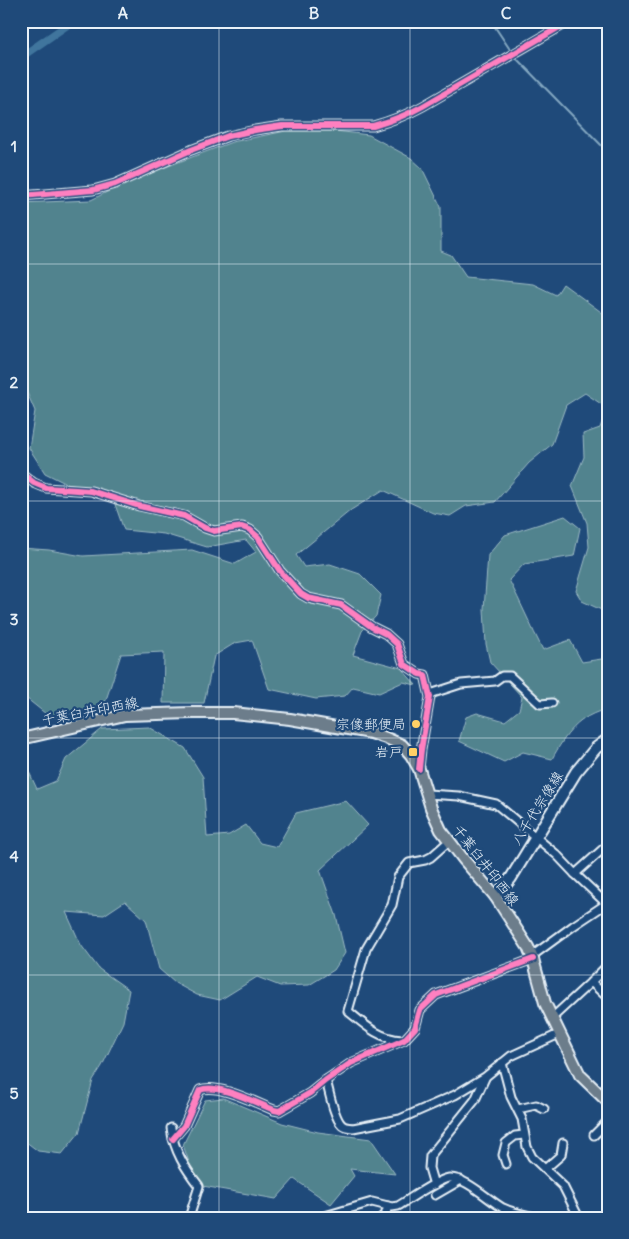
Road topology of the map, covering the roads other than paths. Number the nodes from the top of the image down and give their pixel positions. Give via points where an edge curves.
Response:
1 (570, 21) edge
2 (21, 196) edge
3 (21, 473) edge
4 (430, 694) junction
5 (552, 703) dead end
6 (21, 739) edge
7 (608, 739) edge
8 (419, 769) junction
9 (427, 794) junction
10 (536, 836) junction
11 (449, 841) junction
12 (604, 848) dead end
13 (575, 874) junction
14 (495, 896) junction
15 (607, 905) edge
16 (533, 958) junction
17 (608, 964) edge
18 (591, 982) junction
19 (608, 998) edge
20 (552, 1018) junction
21 (559, 1034) junction
22 (404, 1040) junction
23 (502, 1063) junction
24 (485, 1077) junction
25 (326, 1080) junction
26 (608, 1102) edge
27 (518, 1109) junction
28 (544, 1109) dead end
29 (608, 1121) edge
30 (171, 1128) dead end
31 (524, 1135) junction
32 (594, 1136) dead end
33 (173, 1139) junction
34 (563, 1143) dead end
35 (506, 1164) dead end
36 (545, 1169) junction
37 (461, 1180) junction
38 (434, 1185) junction
39 (435, 1195) dead end
40 (388, 1206) junction
41 (189, 1218) edge
42 (318, 1218) edge
43 (381, 1218) edge
44 (541, 1218) edge
45 (579, 1218) edge

1 - 2 street via 409,113 373,126 282,126 255,130 191,150 115,184 93,190
3 - 4 street via 34,484 46,488 91,491 184,516 214,531 242,527 250,530 301,594 341,605 393,639 404,664 425,676
4 - 5 street via 461,684 510,676 540,704
4 - 8 street
6 - 8 main road, 千葉臼井印西線 via 125,715 256,714 386,738 402,745
7 - 10 main road, 八千代宗像線 via 576,772
8 - 9 main road, 千葉臼井印西線
9 - 10 street via 496,804
9 - 11 main road, 千葉臼井印西線 via 436,821
10 - 13 street
10 - 14 main road, 八千代宗像線 via 507,884
11 - 14 main road, 千葉臼井印西線
11 - 22 street via 431,857 409,863 398,877 392,905 366,949 348,1011 380,1036
12 - 13 street
13 - 15 street
14 - 16 main road, 千葉臼井印西線
15 - 16 street via 573,926
16 - 20 main road, 千葉臼井印西線
16 - 22 street via 436,995 420,1010 415,1028
17 - 18 street
18 - 19 street
18 - 20 street
20 - 21 main road, 千葉臼井印西線
21 - 23 street
21 - 26 main road, 千葉臼井印西線 via 580,1075
22 - 25 street via 351,1063
23 - 24 street
23 - 27 street via 511,1097
24 - 25 street via 412,1115 353,1128 340,1124
24 - 38 street via 475,1100 430,1156 429,1168
25 - 33 street via 279,1111 212,1088 200,1090 184,1126
27 - 28 street via 536,1105
27 - 31 street
29 - 32 street
30 - 33 street
31 - 35 street via 515,1136 506,1143 503,1155
31 - 36 street via 532,1156
33 - 41 street via 184,1166 199,1186
34 - 36 street via 561,1155
36 - 45 street via 563,1186
37 - 38 street via 447,1178
37 - 39 street
37 - 44 street via 503,1208
38 - 40 street via 398,1206
40 - 42 street via 372,1202
40 - 43 street

